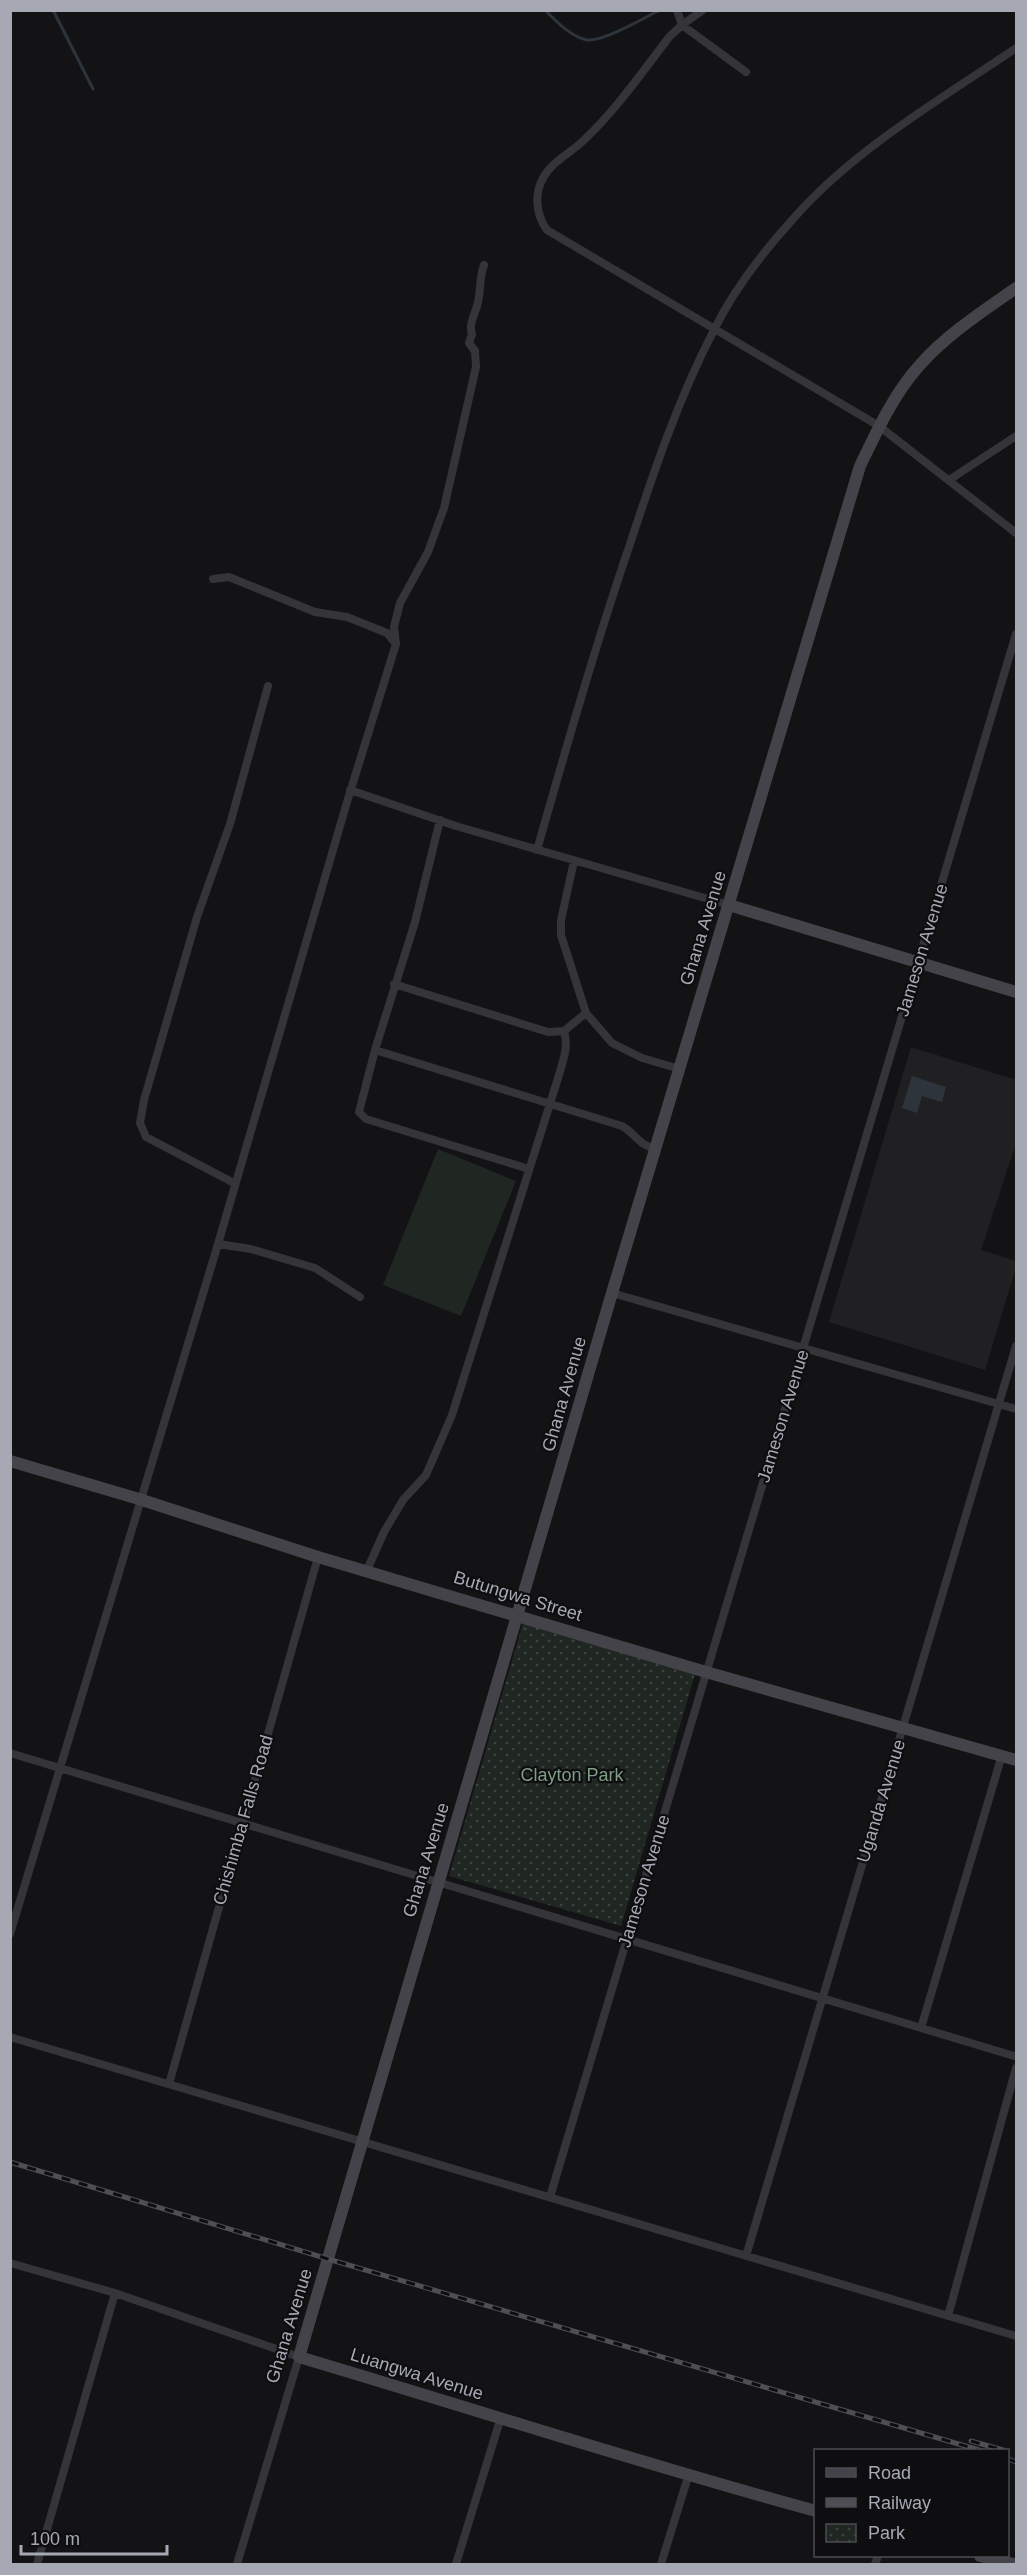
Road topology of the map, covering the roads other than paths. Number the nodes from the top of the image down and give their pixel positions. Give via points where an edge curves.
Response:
1 (677, 10) edge
2 (703, 10) edge
3 (682, 25) junction
4 (1017, 48) edge
5 (746, 72) dead end
6 (484, 265) dead end
7 (1017, 288) edge
8 (714, 328) junction
9 (879, 426) junction
10 (1017, 436) edge
11 (949, 480) junction
12 (1017, 533) edge
13 (213, 579) dead end
14 (1017, 634) edge
15 (396, 644) junction
16 (267, 686) dead end
17 (350, 790) junction
18 (440, 820) junction
19 (537, 850) junction
20 (574, 861) junction
21 (729, 905) junction
22 (918, 962) junction
23 (394, 984) junction
24 (1017, 992) edge
25 (586, 1013) junction
26 (564, 1032) junction
27 (375, 1050) junction
28 (680, 1069) junction
29 (549, 1104) junction
30 (656, 1149) junction
31 (529, 1169) junction
32 (234, 1183) junction
33 (218, 1244) junction
34 (612, 1293) junction
35 (360, 1297) dead end
36 (1017, 1346) edge
37 (804, 1348) junction
38 (999, 1404) junction
39 (1017, 1409) edge
40 (10, 1461) edge
41 (139, 1499) junction
42 (318, 1557) junction
43 (367, 1570) junction
44 (518, 1615) junction
45 (706, 1672) junction
46 (903, 1726) junction
47 (10, 1753) edge
48 (1002, 1755) junction
49 (1017, 1760) edge
50 (60, 1768) junction
51 (242, 1823) junction
52 (438, 1882) junction
53 (10, 1934) edge
54 (627, 1939) junction
55 (822, 1998) junction
56 (921, 2028) junction
57 (10, 2037) edge
58 (1016, 2057) edge
59 (1017, 2068) edge
60 (169, 2084) junction
61 (362, 2141) junction
62 (550, 2198) junction
63 (746, 2256) junction
64 (10, 2263) edge
65 (115, 2293) junction
66 (948, 2316) junction
67 (1017, 2336) edge
68 (299, 2357) junction
69 (501, 2417) junction
70 (688, 2477) junction
71 (814, 2510) edge
72 (984, 2557) edge
73 (36, 2565) edge
74 (237, 2565) edge
75 (456, 2565) edge
76 (661, 2565) edge
77 (1014, 2565) edge

1 - 3 street
2 - 3 street
3 - 5 street
3 - 8 street via 584,141 543,177 537,204 540,220 548,230
4 - 8 street via 835,175 758,262
6 - 15 street via 470,330 469,343 476,351 476,367 454,465 428,552 400,603 394,627
7 - 9 main road, Ghana Avenue via 936,349 905,384
8 - 9 street
8 - 19 street via 646,494
9 - 11 street
9 - 21 main road, Ghana Avenue via 847,505
10 - 11 street
11 - 12 street
13 - 15 street via 229,578 315,612 347,617 387,633
14 - 22 street, Jameson Avenue
15 - 17 street
16 - 32 street via 260,721 197,917 140,1123 146,1137
17 - 18 street
17 - 32 street
18 - 19 street
18 - 23 street via 415,922
19 - 20 street
20 - 21 street
20 - 25 street via 561,934
21 - 22 main road
21 - 28 main road, Ghana Avenue
22 - 24 main road
22 - 37 street, Jameson Avenue
23 - 26 street via 548,1032
23 - 27 street
25 - 26 street
25 - 28 street via 612,1043 642,1058
26 - 29 street via 566,1051
27 - 29 street
27 - 31 street via 358,1107 362,1116
28 - 30 main road, Ghana Avenue
29 - 30 street via 622,1126 643,1146
29 - 31 street
30 - 34 main road, Ghana Avenue
31 - 43 street via 452,1415 426,1475 403,1500
32 - 33 street
33 - 35 street via 251,1249 315,1268
33 - 41 street
34 - 37 street
34 - 44 main road, Ghana Avenue
36 - 38 street, Uganda Avenue
37 - 38 street
37 - 45 street, Jameson Avenue
38 - 39 street
38 - 46 street, Uganda Avenue
40 - 41 main road, Butungwa Street
41 - 42 main road, Butungwa Street
41 - 50 street
42 - 43 main road, Butungwa Street
42 - 51 street, Chishimba Falls Road
43 - 44 main road, Butungwa Street
44 - 45 main road, Butungwa Street
44 - 52 main road, Ghana Avenue
45 - 46 main road, Butungwa Street
45 - 54 street, Jameson Avenue
46 - 48 main road, Butungwa Street
46 - 55 street, Uganda Avenue
47 - 50 street
48 - 49 main road, Butungwa Street
48 - 56 street
50 - 51 street
50 - 53 street
51 - 52 street
51 - 60 street, Chishimba Falls Road
52 - 54 street
52 - 61 main road, Ghana Avenue
54 - 55 street
54 - 62 street, Jameson Avenue
55 - 56 street
55 - 63 street, Uganda Avenue
56 - 58 street
57 - 60 street
59 - 66 street
60 - 61 street
61 - 62 street
61 - 68 main road, Ghana Avenue
62 - 63 street
63 - 66 street
64 - 65 street, Luangwa Avenue
65 - 68 street, Luangwa Avenue
65 - 73 street
66 - 67 street
68 - 69 main road, Luangwa Avenue
68 - 74 street, Ghana Avenue
69 - 70 main road, Luangwa Avenue
69 - 75 street
70 - 71 main road, Luangwa Avenue
70 - 76 street
72 - 77 main road

